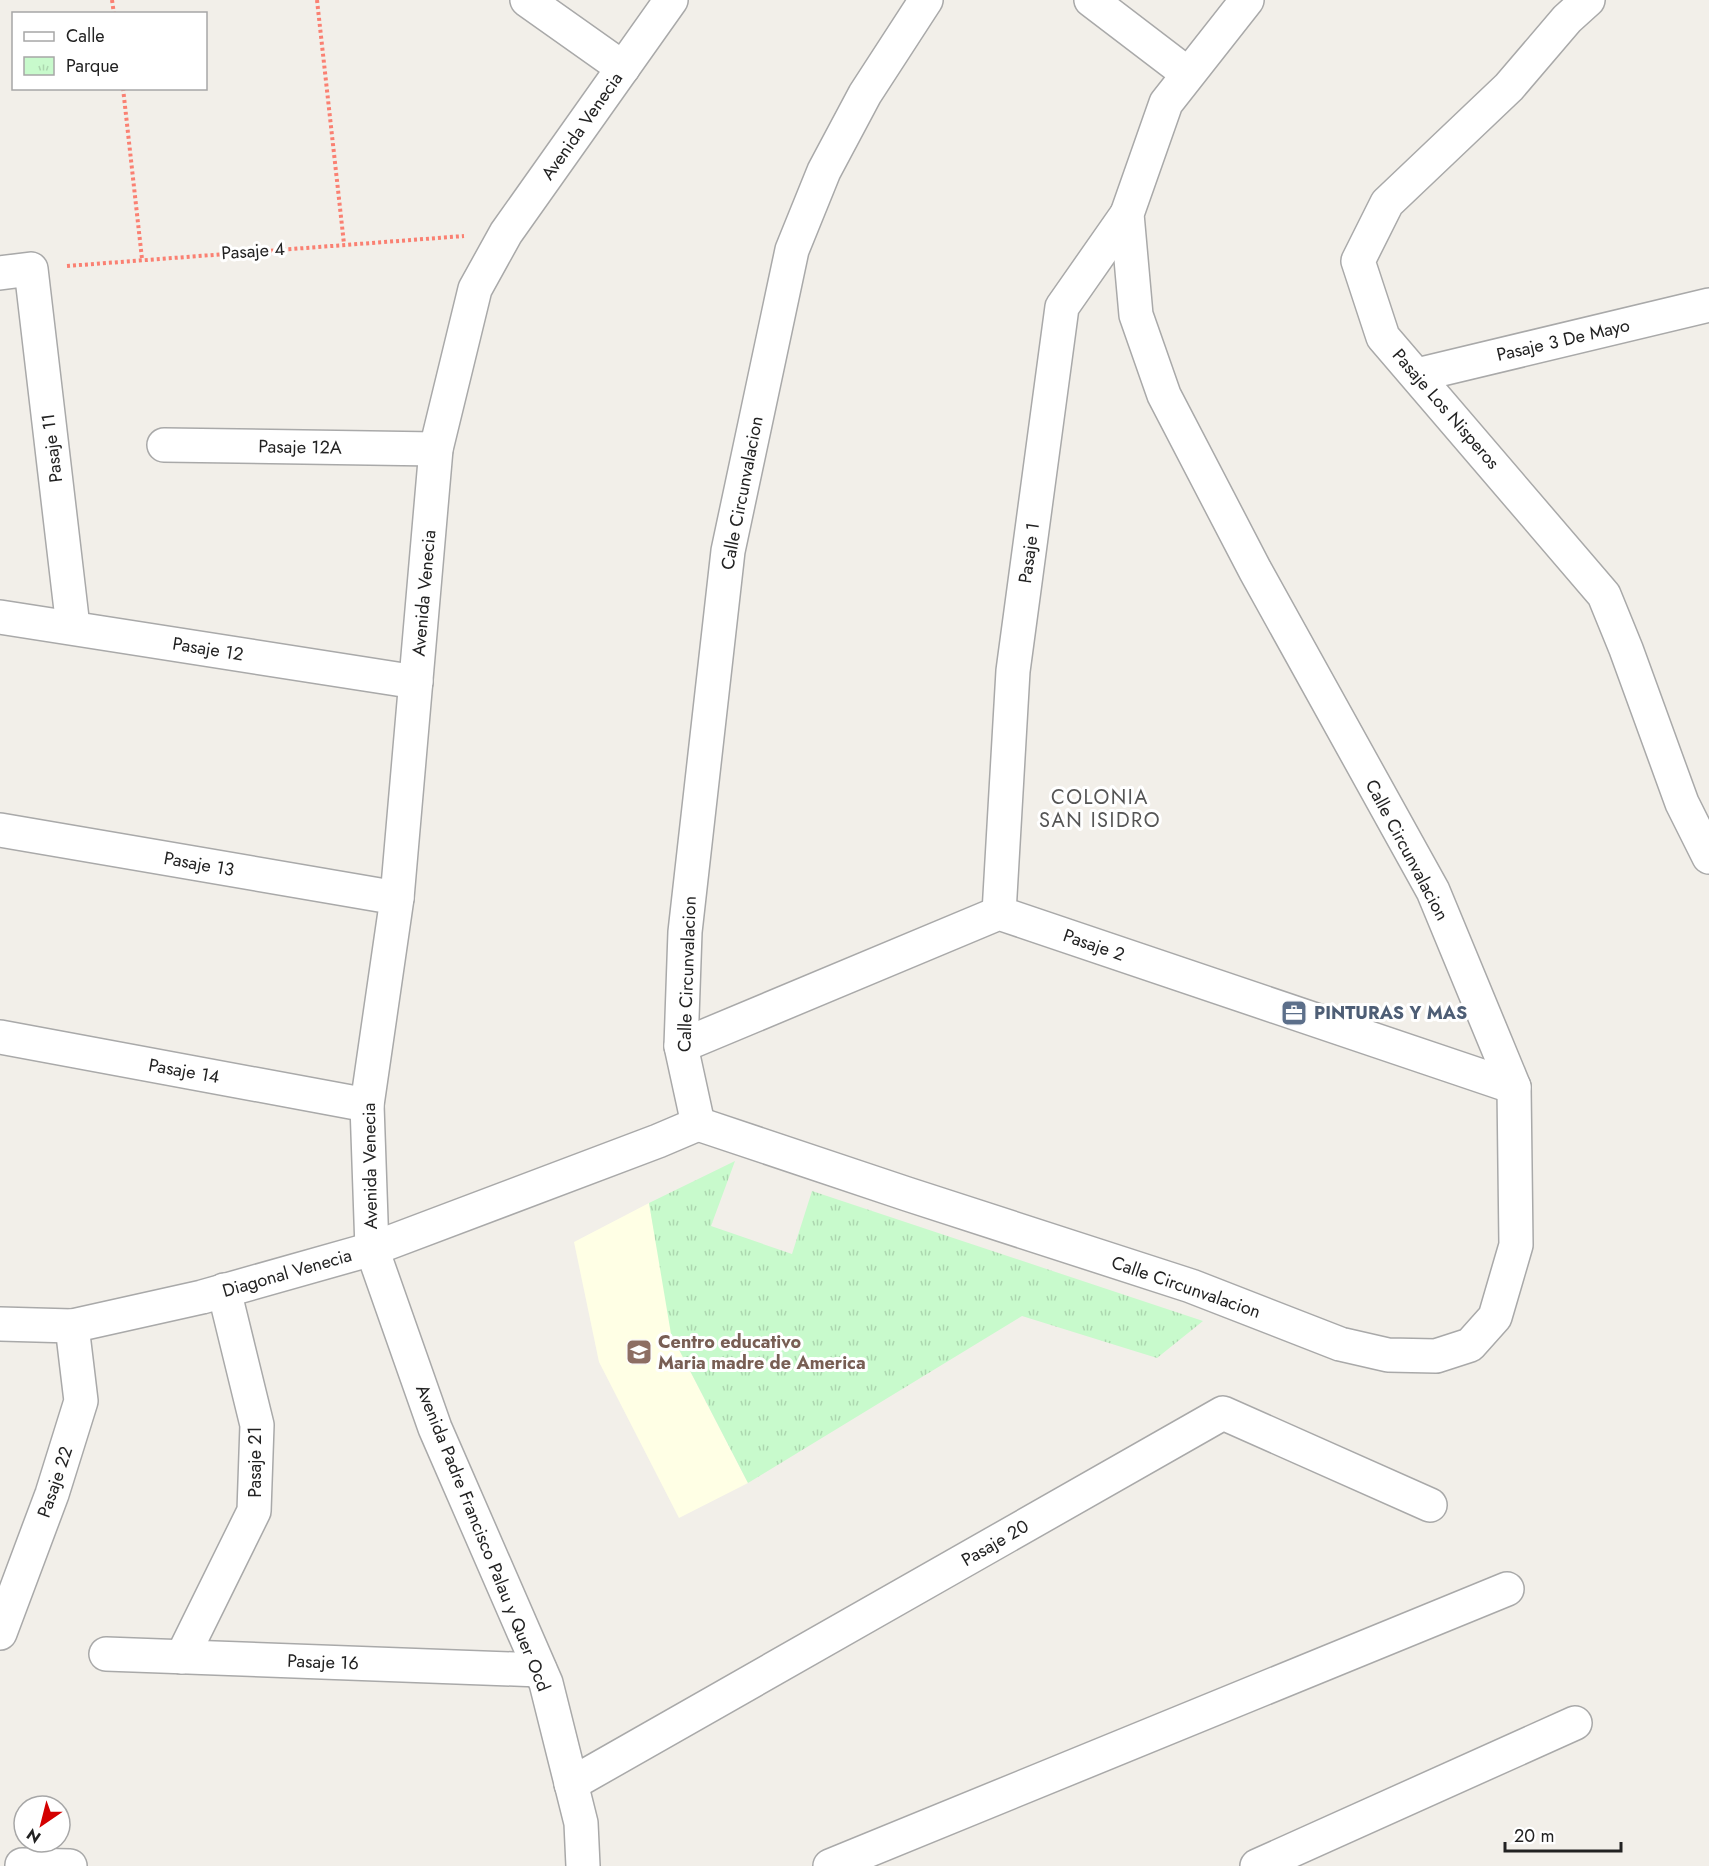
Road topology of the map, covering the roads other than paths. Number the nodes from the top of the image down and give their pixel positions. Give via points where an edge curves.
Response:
1 (527, 0) edge
2 (671, 0) edge
3 (926, 0) edge
4 (1091, 0) edge
5 (1247, 0) edge
6 (1588, 0) edge
7 (623, 68) junction
8 (1188, 74) junction
9 (1127, 214) junction
10 (16, 271) edge
11 (1709, 305) edge
12 (1417, 375) junction
13 (164, 445) dead end
14 (436, 449) junction
15 (0, 617) edge
16 (73, 627) junction
17 (416, 682) junction
18 (0, 830) edge
19 (1709, 857) edge
20 (397, 898) junction
21 (999, 913) junction
22 (0, 1037) edge
23 (681, 1046) junction
24 (1514, 1087) junction
25 (367, 1105) junction
26 (698, 1124) junction
27 (372, 1249) junction
28 (224, 1290) junction
29 (0, 1324) edge
30 (72, 1326) junction
31 (1430, 1504) dead end
32 (1507, 1589) dead end
33 (0, 1633) edge
34 (105, 1654) dead end
35 (182, 1657) junction
36 (540, 1670) junction
37 (1575, 1723) dead end
38 (571, 1784) junction
39 (22, 1865) edge
40 (70, 1866) edge
41 (583, 1866) edge
42 (830, 1866) edge
43 (1257, 1866) edge

1 - 7 street
2 - 7 street, Avenida Venecia
3 - 23 street, Calle Circunvalacion via 865,94 824,171 792,250 728,551 685,932
4 - 8 street
5 - 8 street, Calle Circunvalacion
6 - 12 street, Pasaje Los Nisperos via 1509,87 1387,203 1358,261 1383,337
7 - 14 street, Avenida Venecia via 506,233 475,289
8 - 9 street, Calle Circunvalacion via 1166,103
9 - 21 street, Pasaje 1 via 1062,307 1012,671
9 - 24 street, Calle Circunvalacion via 1136,315 1164,395 1255,570 1433,891
10 - 16 street, Pasaje 11
11 - 12 street, Pasaje 3 De Mayo
12 - 19 street, Pasaje Los Nisperos via 1604,595 1682,803
13 - 14 street, Pasaje 12A
14 - 17 street, Avenida Venecia
15 - 16 street, Pasaje 12
16 - 17 street, Pasaje 12
17 - 20 street, Avenida Venecia
18 - 20 street, Pasaje 13
20 - 25 street, Avenida Venecia
21 - 23 street
21 - 24 street, Pasaje 2
22 - 25 street, Pasaje 14
23 - 26 street, Calle Circunvalacion
24 - 26 street, Calle Circunvalacion via 1516,1245 1495,1317 1470,1345 1436,1356 1388,1355 1340,1344 1191,1286
25 - 27 street, Avenida Venecia
26 - 27 street, Diagonal Venecia
27 - 28 street, Diagonal Venecia
27 - 36 street, Avenida Padre Francisco Palau y Quer Ocd via 435,1428
28 - 30 street, Diagonal Venecia
28 - 35 street, Pasaje 21 via 257,1425 254,1511
29 - 30 street, Diagonal Venecia
30 - 33 street, Pasaje 22 via 81,1401 52,1494
31 - 38 street, Pasaje 20 via 1223,1413
32 - 42 street
34 - 35 street, Pasaje 16
35 - 36 street, Pasaje 16
36 - 38 street, Avenida Padre Francisco Palau y Quer Ocd
37 - 43 street
38 - 41 street, Avenida Padre Francisco Palau y Quer Ocd via 581,1823
39 - 40 street

